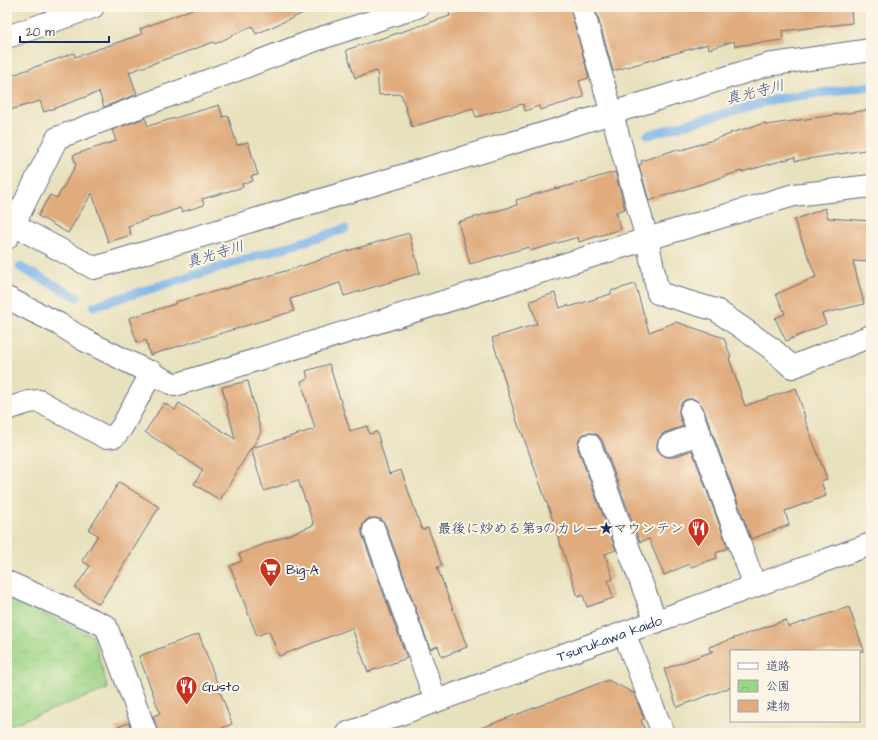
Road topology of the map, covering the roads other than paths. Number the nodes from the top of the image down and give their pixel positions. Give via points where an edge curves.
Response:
1 (93, 7) edge
2 (417, 7) edge
3 (582, 7) edge
4 (7, 37) edge
5 (871, 50) edge
6 (612, 113) junction
7 (871, 186) edge
8 (10, 232) edge
9 (647, 239) junction
10 (7, 298) edge
11 (871, 336) edge
12 (152, 372) junction
13 (7, 409) edge
14 (691, 411) dead end
15 (700, 433) junction
16 (590, 445) dead end
17 (669, 445) dead end
18 (374, 530) dead end
19 (871, 544) edge
20 (7, 582) edge
21 (755, 586) junction
22 (656, 622) junction
23 (624, 633) junction
24 (436, 701) junction
25 (146, 733) edge
26 (348, 733) edge
27 (663, 733) edge

1 - 4 street
2 - 8 street via 318,39 58,138
3 - 6 street
5 - 6 street via 767,65
6 - 8 street via 94,268
6 - 9 street
7 - 9 street via 794,195
9 - 11 street via 658,293 716,310 771,348 792,367
9 - 12 street via 175,385
10 - 12 street via 59,324 84,340
12 - 13 street via 115,436 105,437 38,401
14 - 15 street
15 - 17 street
15 - 21 street
16 - 22 street
18 - 24 street
19 - 21 street, Tsurukawa kaido
20 - 25 street via 106,626
21 - 22 street, Tsurukawa kaido
22 - 23 street, Tsurukawa kaido
23 - 24 street, Tsurukawa kaido
23 - 27 street
24 - 26 street, Tsurukawa kaido

